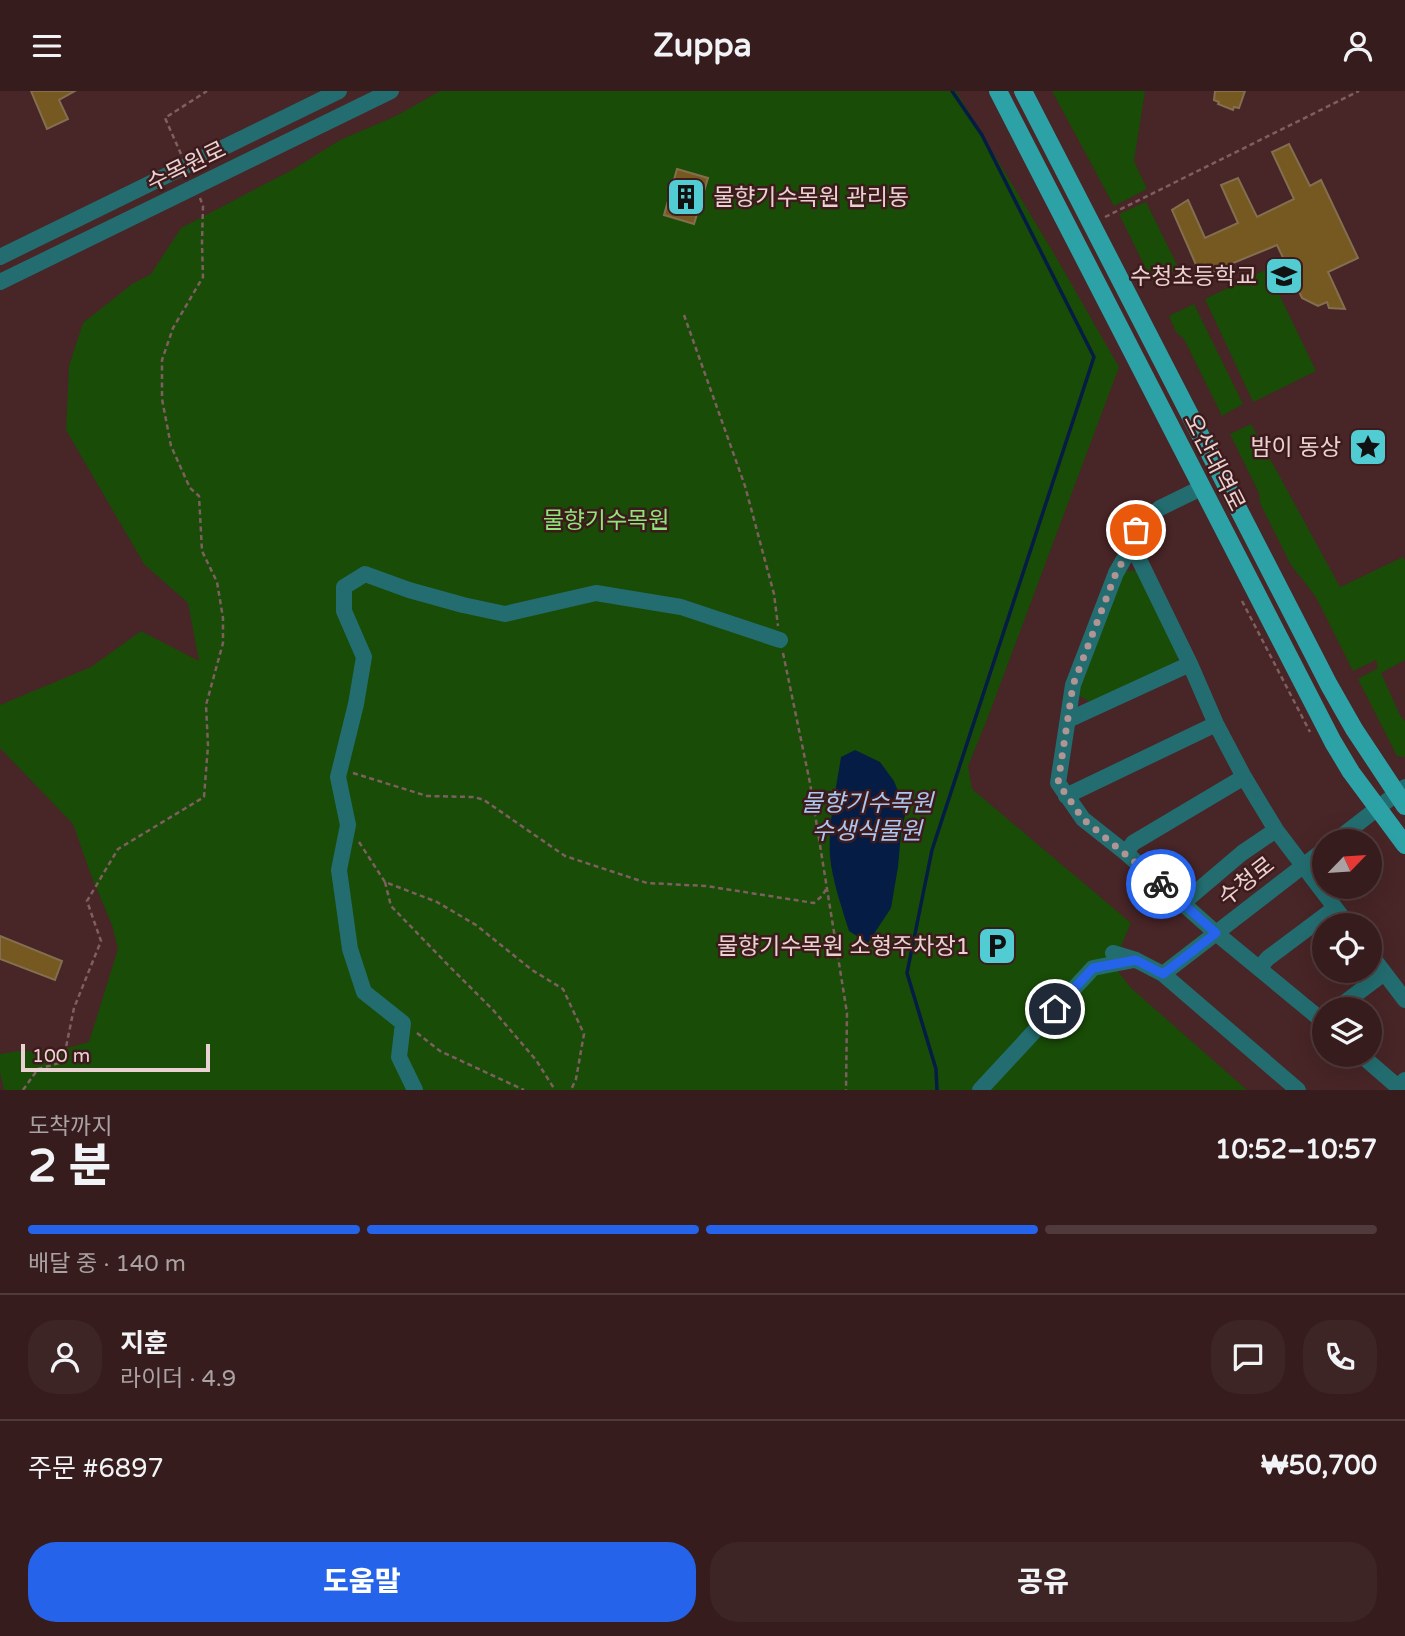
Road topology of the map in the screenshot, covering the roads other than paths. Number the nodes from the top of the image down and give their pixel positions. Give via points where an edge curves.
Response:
1 (339, 91) edge
2 (391, 91) edge
3 (998, 91) edge
4 (1023, 91) edge
5 (0, 257) edge
6 (0, 282) edge
7 (1201, 488) junction
8 (1132, 545) junction
9 (780, 640) road end
10 (1190, 664) junction
11 (1068, 720) junction
12 (1216, 724) junction
13 (1244, 777) junction
14 (1066, 796) junction
15 (1402, 796) edge
16 (1377, 808) junction
17 (1350, 829) edge
18 (1276, 830) junction
19 (1405, 845) edge
20 (1126, 853) junction
21 (1312, 858) edge
22 (1303, 865) junction
23 (1183, 903) junction
24 (1335, 908) junction
25 (1339, 913) edge
26 (1216, 933) junction
27 (1113, 953) dead end
28 (1136, 960) junction
29 (1259, 968) junction
30 (1382, 970) edge
31 (1384, 973) junction
32 (1163, 974) junction
33 (1352, 997) edge
34 (1405, 1000) edge
35 (1312, 1012) edge
36 (1375, 1067) edge
37 (1405, 1080) edge
38 (415, 1090) edge
39 (980, 1090) edge
40 (1298, 1090) edge

1 - 5 street, 수목원로
2 - 6 street, 수목원로
3 - 7 main road, 오산대역로
4 - 15 main road, 오산대역로 via 1329,684 1354,729
7 - 8 street via 1150,516 1136,530
7 - 16 main road, 오산대역로 via 1332,742
8 - 10 street
8 - 11 street via 1116,573 1073,685
9 - 38 street via 681,607 596,593 505,614 365,575 344,587 344,611 364,657 338,777 348,825 339,870 350,949 364,992 402,1023 399,1056
10 - 11 street
10 - 12 street
11 - 14 street via 1058,783
12 - 13 street
12 - 14 street
13 - 18 street
13 - 20 street via 1133,843
14 - 20 street via 1083,819
15 - 16 street
16 - 17 street
16 - 19 main road, 오산대역로
18 - 22 street
18 - 23 street
20 - 23 street
21 - 22 street, 수청로
22 - 24 street
22 - 26 street, 수청로
23 - 26 street
24 - 25 street
24 - 29 street
26 - 29 street
26 - 32 street, 수청로
27 - 28 street
28 - 32 street
28 - 39 street via 1093,968
29 - 35 street
30 - 31 street
31 - 33 street
31 - 34 street
32 - 40 street
36 - 37 street via 1398,1087

